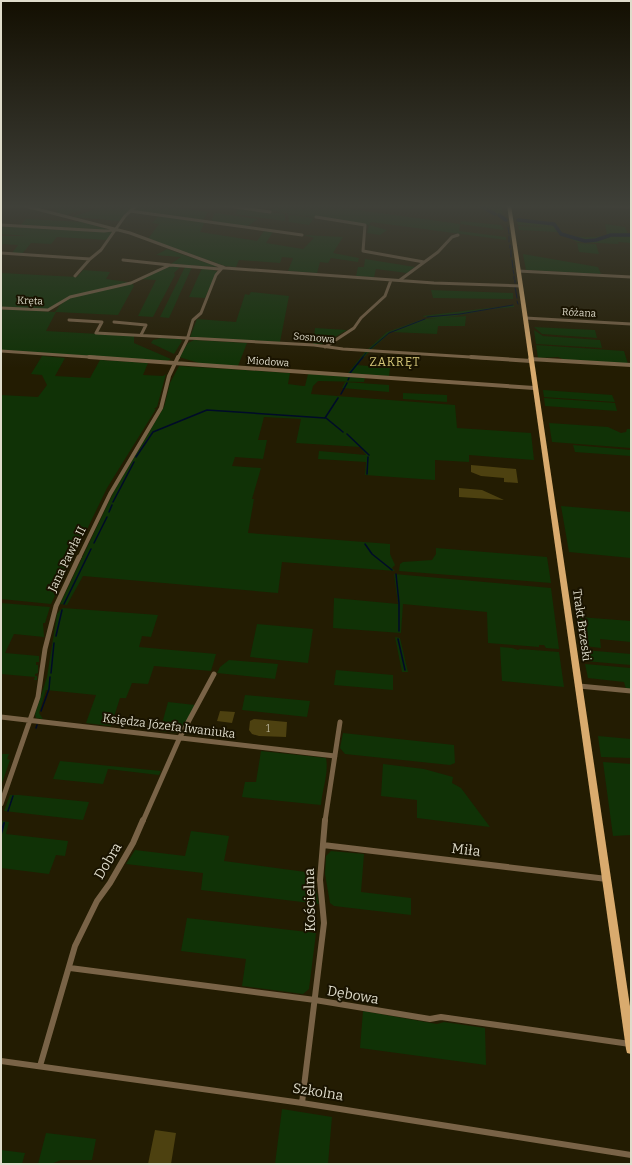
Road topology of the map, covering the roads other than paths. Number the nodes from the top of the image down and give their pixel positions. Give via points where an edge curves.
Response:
1 (90, 259) edge
2 (198, 259) edge
3 (409, 259) edge
4 (427, 259) edge
5 (516, 259) edge
6 (123, 260) dead end
7 (424, 262) junction
8 (170, 265) junction
9 (222, 268) junction
10 (518, 271) junction
11 (75, 276) dead end
12 (631, 277) edge
13 (391, 280) junction
14 (400, 280) junction
15 (520, 286) junction
16 (1, 308) edge
17 (525, 318) junction
18 (70, 320) dead end
19 (114, 322) dead end
20 (631, 324) edge
21 (141, 336) junction
22 (187, 338) junction
23 (325, 347) junction
24 (1, 352) edge
25 (531, 360) junction
26 (175, 364) junction
27 (631, 365) edge
28 (534, 388) junction
29 (214, 674) dead end
30 (579, 686) junction
31 (631, 691) edge
32 (1, 717) edge
33 (30, 720) junction
34 (340, 722) dead end
35 (180, 737) junction
36 (335, 756) junction
37 (1, 804) edge
38 (323, 845) junction
39 (607, 879) junction
40 (70, 968) junction
41 (315, 1000) junction
42 (631, 1046) edge
43 (1, 1061) edge
44 (40, 1066) junction
45 (302, 1103) junction
46 (631, 1155) edge

1 - 11 street
2 - 9 street
3 - 7 street
4 - 7 street
5 - 10 main road, Trakt Brzeski
6 - 8 street, Kręta
7 - 14 street
8 - 9 street, Kręta
8 - 16 street, Kręta via 131,283 70,297 48,310
9 - 13 street
9 - 22 street, Jana Pawła II via 216,275 201,313 193,320
10 - 12 street
10 - 15 main road, Trakt Brzeski
13 - 14 street
13 - 23 street via 385,296 354,328
14 - 15 street
15 - 17 main road, Trakt Brzeski
17 - 20 street, Różana
17 - 25 main road, Trakt Brzeski
18 - 21 street, Sosnowa via 102,322 96,333
19 - 21 street via 146,325
21 - 22 street, Sosnowa
22 - 23 street, Sosnowa
22 - 26 street, Jana Pawła II
23 - 25 street, Sosnowa
24 - 26 street, Miodowa
25 - 27 street, Sosnowa
25 - 28 main road, Trakt Brzeski
26 - 28 street, Miodowa
26 - 33 street, Jana Pawła II via 161,408 113,488 56,606 45,649 41,684
28 - 30 main road, Trakt Brzeski
29 - 35 street, Dobra
30 - 31 street
30 - 39 main road, Trakt Brzeski
32 - 33 street, Księdza Józefa Iwaniuka
33 - 35 street, Księdza Józefa Iwaniuka
33 - 37 street, Jana Pawła II
34 - 36 street, Kościelna
35 - 36 street, Księdza Józefa Iwaniuka
35 - 40 street, Dobra via 133,843 82,930
36 - 38 street, Kościelna
38 - 39 street, Miła
38 - 41 street, Kościelna via 320,876 324,923
39 - 42 main road, Trakt Brzeski
40 - 41 street, Dębowa
40 - 44 street, Dobra
41 - 42 street, Dębowa via 430,1019 441,1017
41 - 45 street, Kościelna
43 - 44 street, Szkolna
44 - 45 street, Szkolna
45 - 46 street, Szkolna

